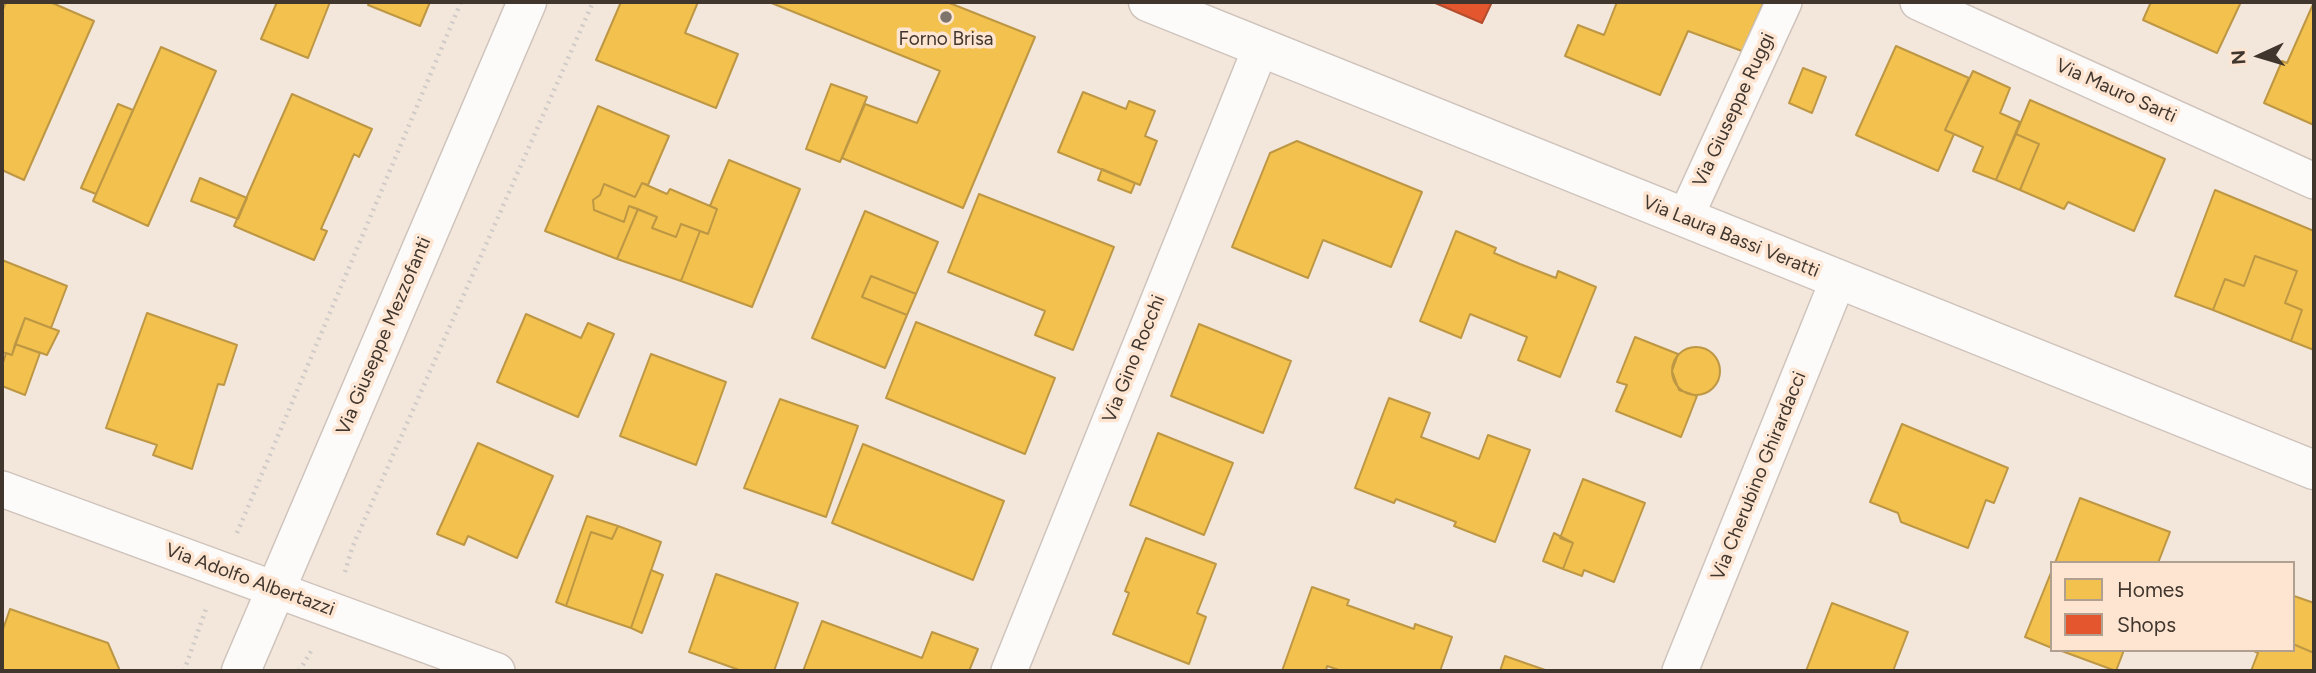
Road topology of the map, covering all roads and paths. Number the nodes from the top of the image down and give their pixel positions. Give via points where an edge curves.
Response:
1 (461, 2) edge
2 (527, 2) edge
3 (593, 2) edge
4 (1148, 2) edge
5 (1784, 2) edge
6 (1918, 2) edge
7 (1261, 47) junction
8 (2314, 181) edge
9 (1685, 218) junction
10 (1838, 280) junction
11 (2314, 470) edge
12 (2, 489) edge
13 (234, 540) dead end
14 (347, 568) dead end
15 (276, 589) junction
16 (207, 606) dead end
17 (313, 648) dead end
18 (184, 671) edge
19 (241, 671) edge
20 (299, 671) edge
21 (497, 671) edge
22 (1009, 671) edge
23 (1680, 671) edge

1 - 13 path
2 - 15 street, Via Giuseppe Mezzofanti
3 - 14 path
4 - 7 street, Via Laura Bassi Veratti
5 - 9 street, Via Giuseppe Ruggi
6 - 8 street, Via Mauro Sarti
7 - 9 street, Via Laura Bassi Veratti
7 - 22 street, Via Gino Rocchi
9 - 10 street, Via Laura Bassi Veratti
10 - 11 street, Via Laura Bassi Veratti
10 - 23 street, Via Cherubino Ghirardacci
12 - 15 street, Via Adolfo Albertazzi
15 - 19 street, Via Giuseppe Mezzofanti
15 - 21 street, Via Adolfo Albertazzi
16 - 18 path
17 - 20 path

